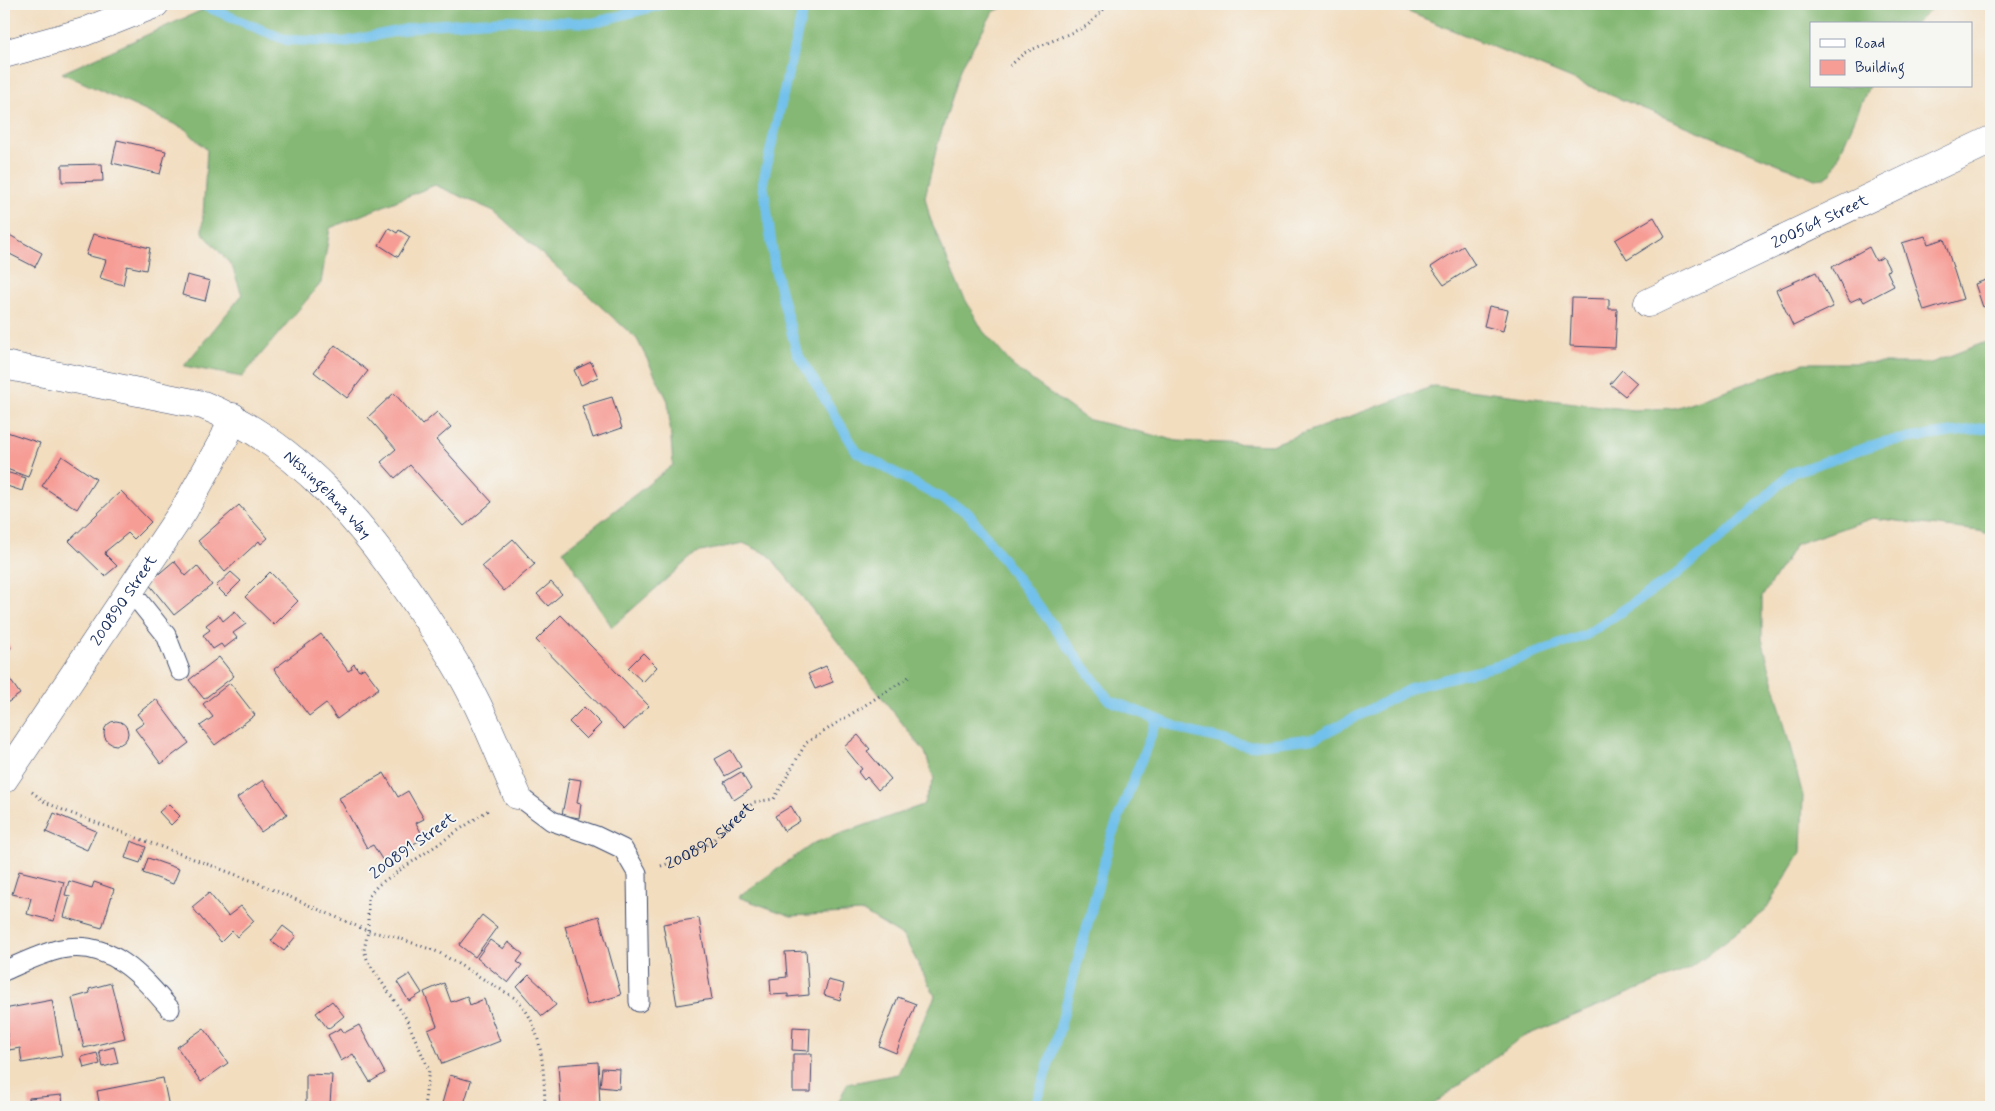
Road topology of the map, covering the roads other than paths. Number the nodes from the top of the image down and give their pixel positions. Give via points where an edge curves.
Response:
1 (150, 6) edge
2 (4, 54) edge
3 (1991, 140) edge
4 (1648, 303) dead end
5 (4, 365) edge
6 (233, 417) junction
7 (130, 590) junction
8 (180, 671) dead end
9 (8, 772) edge
10 (517, 795) joint
11 (4, 971) edge
12 (639, 1002) dead end
13 (170, 1009) dead end

1 - 2 street via 84,32
3 - 4 street, 200564 Street
5 - 6 street, Ntshingelana Way via 203,405
6 - 7 street, 200890 Street via 184,510
6 - 10 street, Ntshingelana Way via 294,458 327,490 393,567 455,661
7 - 8 lane via 166,635
7 - 9 street, 200890 Street
10 - 12 lane via 552,821 623,849 637,873
11 - 13 lane via 61,949 84,947 111,955 131,966

